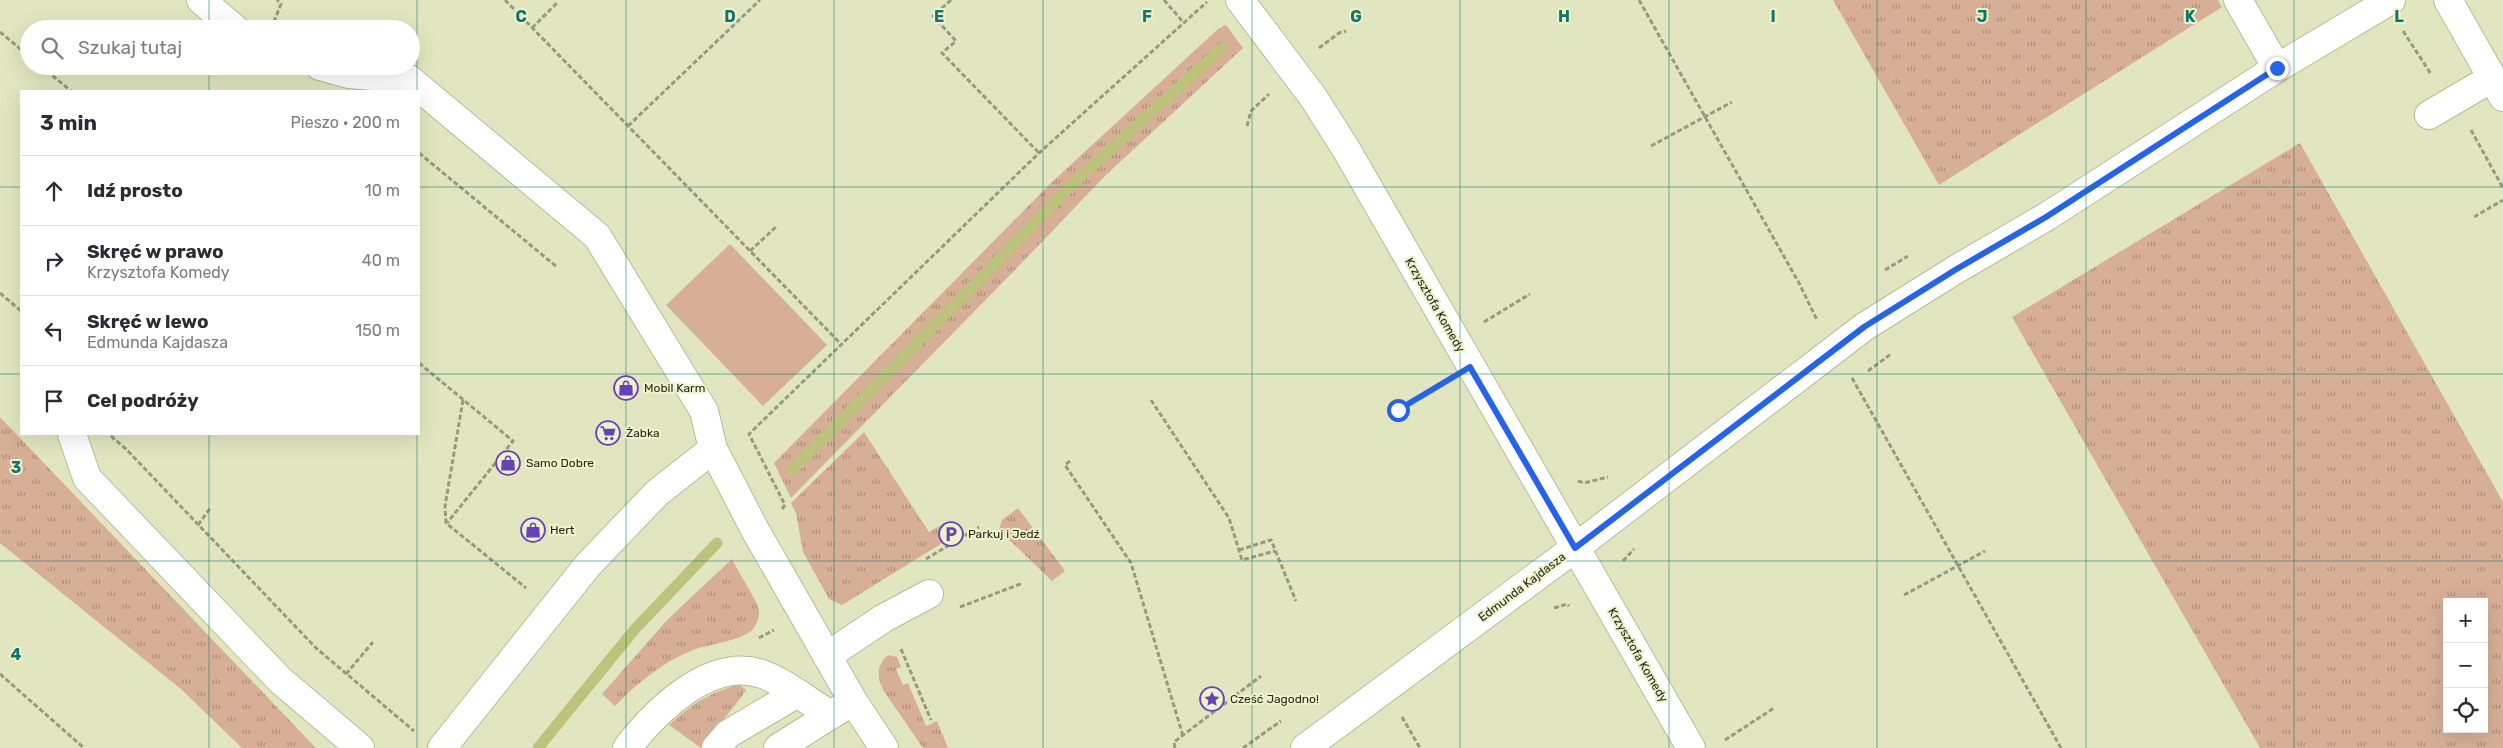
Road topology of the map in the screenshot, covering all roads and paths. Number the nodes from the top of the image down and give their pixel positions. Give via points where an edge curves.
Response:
1 (201, 0) edge
2 (276, 0) edge
3 (505, 0) edge
4 (760, 0) edge
5 (951, 0) edge
6 (1164, 0) edge
7 (1210, 0) edge
8 (1240, 0) edge
9 (1639, 0) edge
10 (2238, 0) edge
11 (2391, 0) edge
12 (2448, 0) edge
13 (558, 2) dead end
14 (224, 20) edge
15 (275, 20) edge
16 (1184, 23) junction
17 (532, 28) junction
18 (1346, 31) dead end
19 (0, 32) edge
20 (2395, 36) dead end
21 (20, 49) edge
22 (1316, 50) dead end
23 (2478, 53) junction
24 (2277, 68) junction
25 (51, 75) edge
26 (361, 75) edge
27 (2497, 87) edge
28 (69, 90) edge
29 (1270, 93) dead end
30 (1732, 102) dead end
31 (2429, 115) dead end
32 (1704, 117) junction
33 (628, 126) junction
34 (1246, 126) dead end
35 (2470, 128) dead end
36 (1651, 146) dead end
37 (1039, 153) junction
38 (420, 154) edge
39 (2503, 188) edge
40 (2503, 200) edge
41 (2474, 217) dead end
42 (776, 227) dead end
43 (750, 251) junction
44 (1909, 255) dead end
45 (557, 267) dead end
46 (1878, 276) dead end
47 (0, 293) edge
48 (1530, 294) dead end
49 (20, 310) edge
50 (1825, 315) dead end
51 (1817, 321) junction
52 (1810, 326) dead end
53 (1455, 340) junction
54 (841, 344) junction
55 (1834, 349) junction
56 (1892, 353) dead end
57 (420, 364) edge
58 (1470, 367) junction
59 (1854, 381) junction
60 (1847, 386) dead end
61 (463, 400) junction
62 (1151, 400) dead end
63 (1398, 410) dead end
64 (72, 435) edge
65 (109, 435) edge
66 (713, 449) junction
67 (1070, 461) dead end
68 (1614, 473) dead end
69 (1576, 481) dead end
70 (212, 507) dead end
71 (781, 511) dead end
72 (446, 523) junction
73 (198, 524) junction
74 (1575, 548) junction
75 (1635, 548) dead end
76 (1239, 550) junction
77 (1275, 551) junction
78 (1985, 551) dead end
79 (1958, 566) junction
80 (1624, 568) dead end
81 (522, 586) dead end
82 (929, 594) dead end
83 (1904, 595) dead end
84 (1296, 601) dead end
85 (897, 641) dead end
86 (373, 642) dead end
87 (827, 656) junction
88 (0, 674) edge
89 (346, 674) junction
90 (1261, 676) dead end
91 (796, 694) junction
92 (842, 708) junction
93 (1774, 708) dead end
94 (1402, 716) dead end
95 (931, 720) dead end
96 (1182, 736) junction
97 (431, 742) edge
98 (1704, 747) edge
99 (84, 748) edge
100 (360, 748) edge
101 (627, 748) edge
102 (716, 748) edge
103 (778, 748) edge
104 (817, 748) edge
105 (884, 748) edge
106 (1175, 748) edge
107 (1304, 748) edge
108 (1420, 748) edge
109 (2061, 748) edge

1 - 14 street
2 - 15 path via 281,4
3 - 17 path
4 - 33 path
5 - 37 path via 933,16 956,40 942,53
6 - 16 path
7 - 16 path
8 - 53 street, Krzysztofa Komedy via 1314,96
9 - 32 path
10 - 24 street
11 - 24 street, Edmunda Kajdasza
12 - 23 street
13 - 17 path
16 - 37 path
17 - 33 path
18 - 22 path
19 - 21 path
20 - 23 path via 2403,31 2434,78
23 - 27 street
24 - 55 street, Edmunda Kajdasza
25 - 28 path
26 - 66 street via 409,79 597,236 704,411
27 - 31 street
29 - 34 path via 1251,112
30 - 32 path
32 - 36 path
32 - 51 path via 1799,283
33 - 43 path
35 - 39 path
37 - 54 path
38 - 45 path
40 - 41 path
42 - 43 path
43 - 54 path
44 - 46 path
47 - 49 path
48 - 53 path
50 - 51 path
51 - 52 path
51 - 55 path
53 - 58 street, Krzysztofa Komedy
54 - 71 path via 749,434 785,505
55 - 59 path
55 - 74 street, Edmunda Kajdasza
56 - 59 path
57 - 61 path
58 - 63 path
58 - 74 street, Krzysztofa Komedy
59 - 60 path
59 - 79 path
61 - 72 path via 445,506
61 - 72 path via 512,440
62 - 76 path via 1229,518
64 - 100 street via 87,478 280,680
65 - 73 path
66 - 87 street
66 - 97 street via 657,493 588,565
67 - 96 path via 1064,465 1131,563
68 - 69 path via 1584,483
70 - 73 path
72 - 81 path
73 - 89 path via 316,648
74 - 98 street, Krzysztofa Komedy
74 - 107 street, Edmunda Kajdasza
75 - 80 path via 1623,561
76 - 77 path via 1242,560
76 - 77 path via 1271,540
77 - 84 path
78 - 79 path
79 - 83 path
79 - 109 path
82 - 87 street via 884,618
85 - 95 path
86 - 89 path
87 - 92 street
88 - 99 path
89 - 97 path
90 - 96 path
91 - 92 street
91 - 101 street via 762,674 736,671 707,678 661,708
91 - 102 street via 728,734
92 - 103 street
92 - 104 street
92 - 105 street
93 - 98 path
94 - 108 path
96 - 106 path via 1174,742

